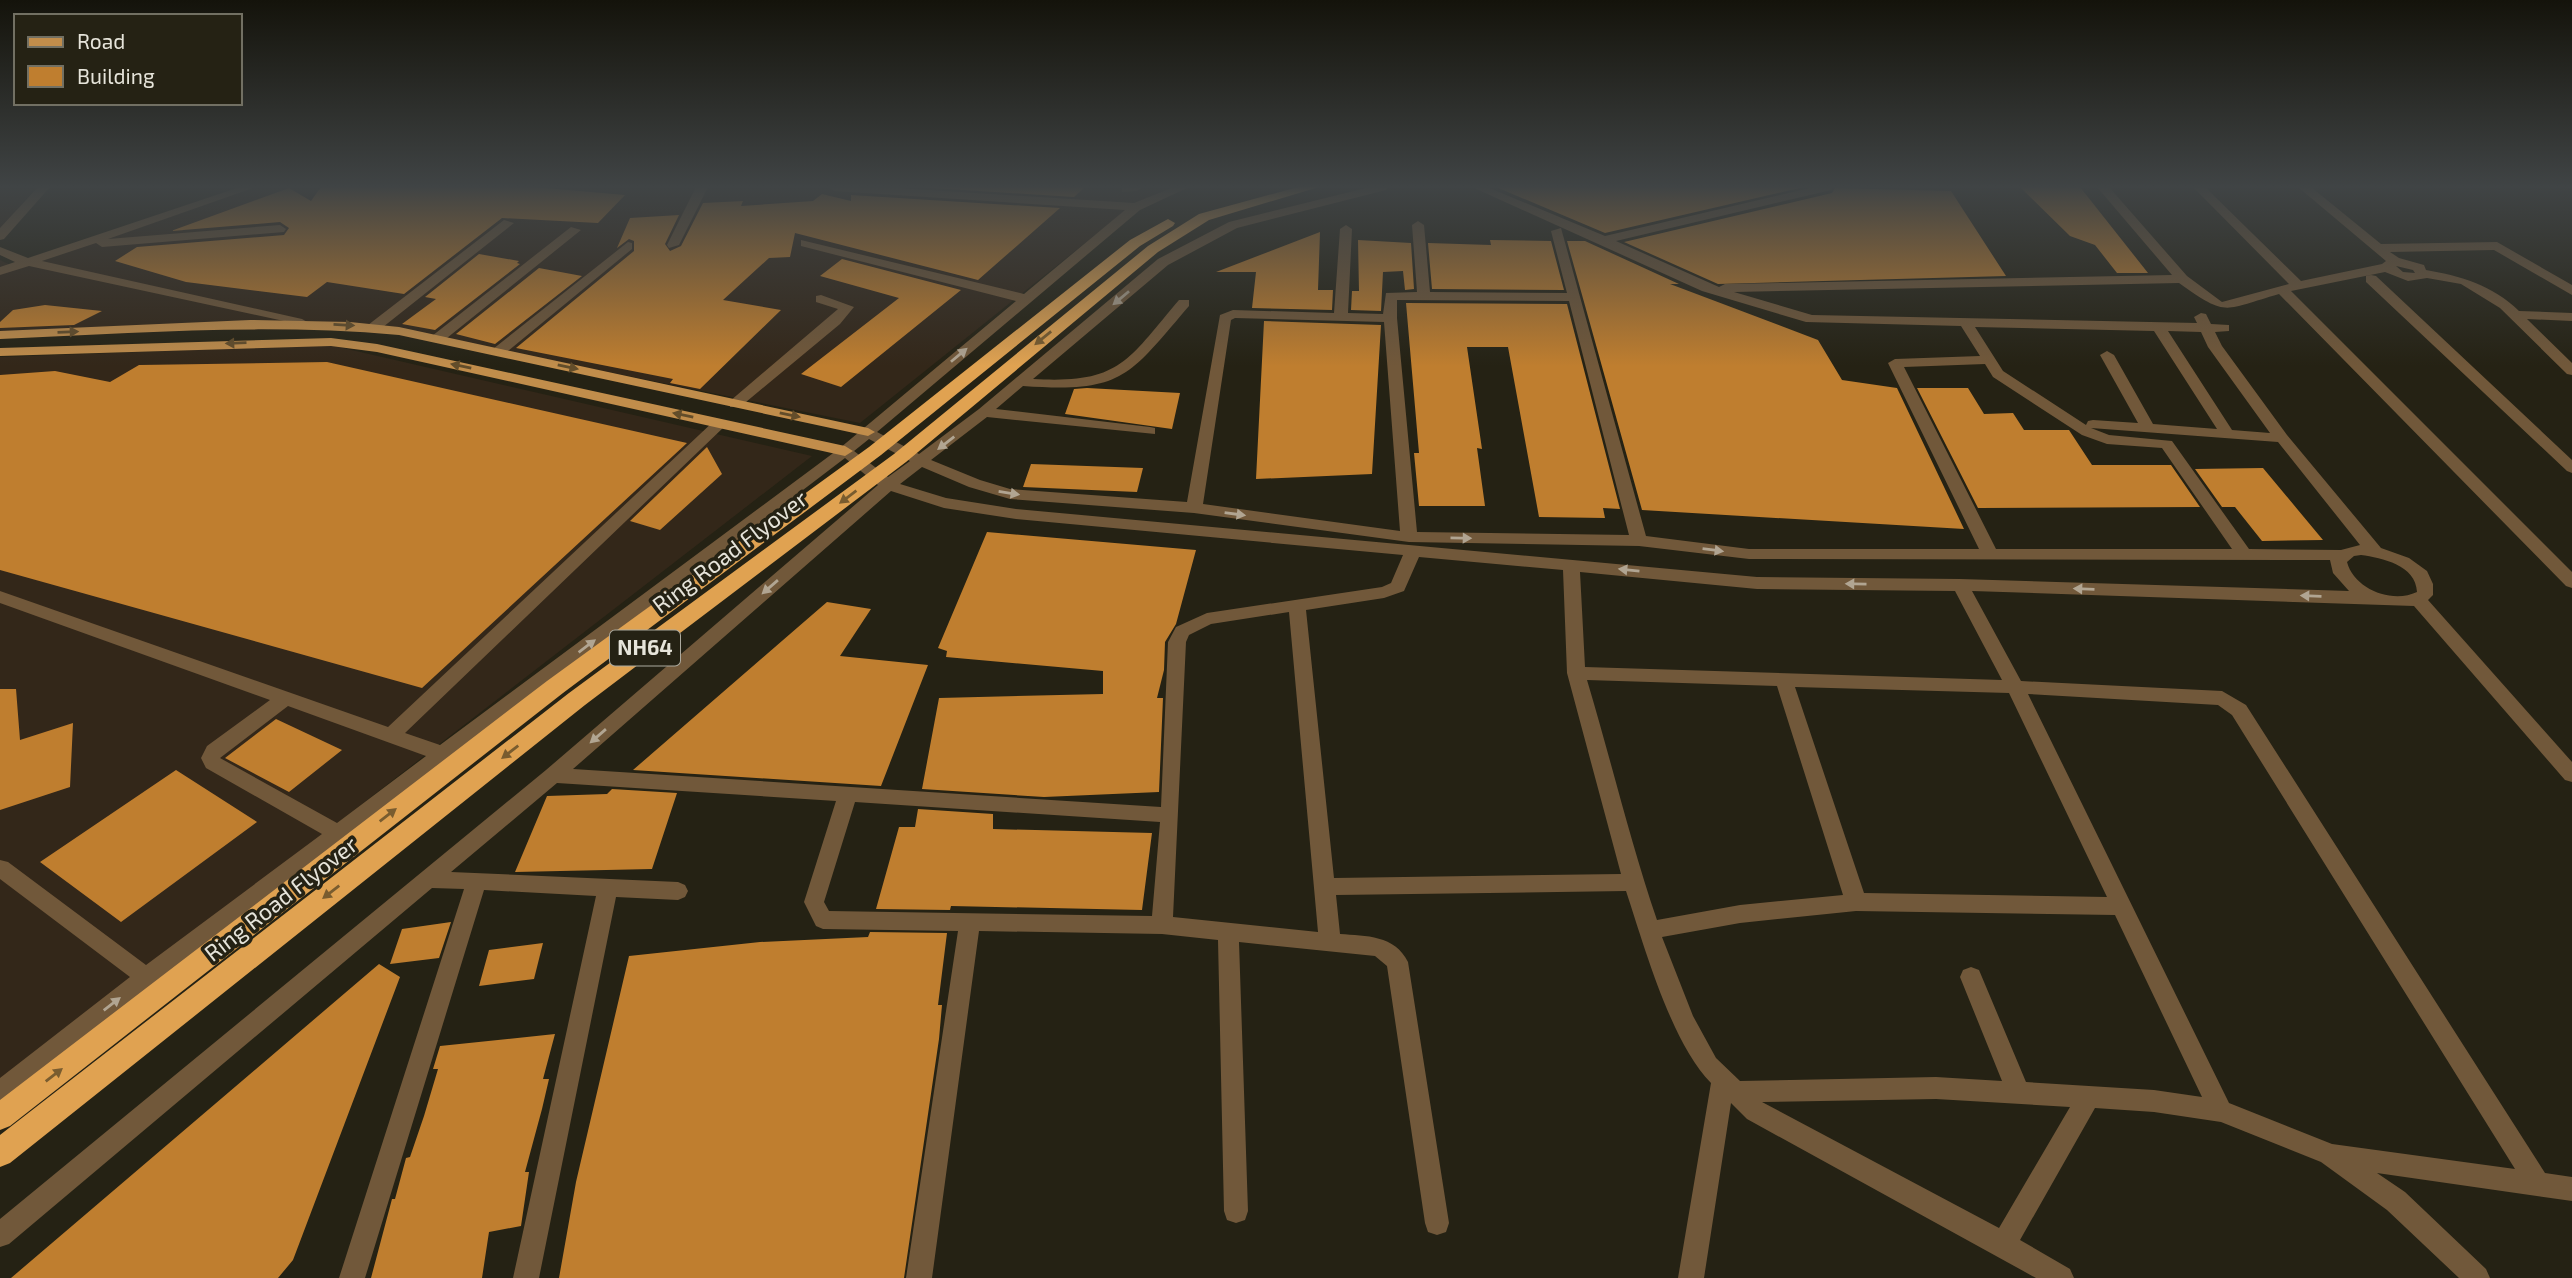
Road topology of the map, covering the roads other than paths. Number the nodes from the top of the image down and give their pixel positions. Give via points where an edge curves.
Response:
1 (68, 247) edge
2 (478, 247) edge
3 (554, 247) edge
4 (627, 247) edge
5 (819, 247) edge
6 (1089, 247) edge
7 (1130, 247) edge
8 (1157, 247) edge
9 (1192, 247) edge
10 (1345, 247) edge
11 (1420, 247) edge
12 (1561, 247) edge
13 (1618, 247) edge
14 (2155, 247) edge
15 (2251, 247) edge
16 (2459, 247) edge
17 (2498, 247) edge
18 (2378, 248) joint
19 (0, 251) edge
20 (25, 261) junction
21 (2392, 268) junction
22 (0, 271) edge
23 (2371, 279) junction
24 (2183, 280) junction
25 (1707, 288) junction
26 (2290, 291) junction
27 (2572, 291) edge
28 (1424, 297) junction
29 (1572, 297) junction
30 (821, 299) dead end
31 (1026, 299) junction
32 (1184, 303) dead end
33 (2200, 315) junction
34 (2225, 315) junction
35 (2515, 315) junction
36 (1341, 316) junction
37 (2572, 317) edge
38 (1390, 318) junction
39 (1965, 322) junction
40 (302, 323) junction
41 (2158, 326) junction
42 (373, 328) junction
43 (0, 335) edge
44 (438, 339) junction
45 (2215, 347) junction
46 (0, 352) edge
47 (498, 352) junction
48 (2106, 355) dead end
49 (1986, 360) junction
50 (2572, 371) edge
51 (1020, 382) junction
52 (735, 404) junction
53 (985, 412) junction
54 (720, 424) junction
55 (2093, 424) dead end
56 (2148, 428) junction
57 (1150, 431) dead end
58 (868, 432) junction
59 (2227, 433) junction
60 (2282, 438) junction
61 (845, 451) junction
62 (923, 461) junction
63 (2572, 468) edge
64 (888, 485) junction
65 (1194, 508) junction
66 (1639, 541) junction
67 (1412, 543) junction
68 (2375, 551) junction
69 (1990, 554) junction
70 (2342, 555) junction
71 (2245, 556) junction
72 (1571, 564) junction
73 (2572, 582) edge
74 (1960, 585) junction
75 (0, 597) edge
76 (2379, 598) junction
77 (2418, 600) junction
78 (1297, 605) junction
79 (1576, 673) junction
80 (1784, 680) junction
81 (2015, 687) junction
82 (287, 697) junction
83 (391, 734) junction
84 (443, 754) junction
85 (553, 775) junction
86 (2572, 775) edge
87 (848, 794) junction
88 (1170, 815) junction
89 (338, 833) junction
90 (1, 867) edge
91 (429, 878) junction
92 (477, 881) junction
93 (1634, 882) junction
94 (608, 887) junction
95 (1325, 887) junction
96 (678, 891) dead end
97 (1856, 902) junction
98 (2121, 906) junction
99 (970, 923) junction
100 (1162, 925) junction
101 (1650, 930) junction
102 (1228, 932) junction
103 (1330, 943) junction
104 (146, 977) junction
105 (1971, 977) dead end
106 (1729, 1086) junction
107 (0, 1092) edge
108 (2018, 1092) junction
109 (2089, 1096) junction
110 (2221, 1111) junction
111 (0, 1117) edge
112 (0, 1153) edge
113 (2329, 1154) junction
114 (2538, 1184) junction
115 (2572, 1189) edge
116 (1236, 1211) dead end
117 (1437, 1223) dead end
118 (0, 1236) edge
119 (2003, 1245) junction
120 (352, 1278) edge
121 (526, 1278) edge
122 (919, 1278) edge
123 (1690, 1278) edge
124 (2061, 1278) edge
125 (2477, 1278) edge

1 - 20 street
2 - 42 street
3 - 44 street
4 - 47 street
5 - 31 street
6 - 31 street
111 -> 7 highway, Ring Road Flyover / NH64 via 555,687 875,452
8 -> 112 highway, Ring Road Flyover / NH64 via 900,458 577,699
9 -> 51 street via 1163,262
10 - 36 street
11 - 28 street
12 - 29 street
13 - 25 street
14 - 24 street
15 - 26 street
16 - 18 street
17 - 27 street
18 - 21 street
19 - 20 street
20 - 22 street
20 - 40 street
21 - 23 street
21 - 26 street
21 - 35 street via 2412,264 2423,273 2465,281
23 - 26 street
23 - 63 street
24 - 25 street
24 - 33 street
24 - 34 street
25 - 39 street via 1825,321
26 - 34 street
26 - 73 street
28 - 29 street
28 - 38 street via 1391,296
29 - 66 street
30 - 52 street via 847,307
58 -> 31 street
32 - 51 street via 1127,368 1089,382
33 - 34 street
33 - 41 street
33 - 45 street
34 - 45 street
35 - 37 street
35 - 50 street
36 - 38 street
36 - 65 street via 1233,314 1225,318
38 - 67 street
39 - 41 street
39 - 49 street
40 -> 42 main road
43 -> 40 main road
41 - 59 street
42 - 44 main road
44 - 47 main road
45 - 60 street
54 -> 46 main road via 377,348 331,342
47 -> 52 main road
48 - 56 street
49 - 69 street via 1895,363
49 - 71 street via 1998,374 2096,438 2167,444
51 - 53 street
52 -> 58 main road
53 - 57 street
53 -> 62 street
54 - 61 main road
54 - 83 street
55 - 56 street
56 - 59 street
58 - 61 street
58 - 62 street
59 - 60 street
60 - 68 street
61 - 64 street
84 -> 61 street
62 - 64 street
62 -> 65 street via 982,488 1010,494
64 - 67 street via 973,509
64 -> 85 street
65 -> 67 street
67 -> 66 street
66 -> 69 street via 1749,554
67 - 72 street
67 - 78 street via 1398,587
68 - 70 street
68 - 77 street via 2404,562 2424,579 2425,595
69 - 71 street
70 - 71 street
70 - 76 street via 2339,569 2344,577
74 -> 72 street via 1757,583
72 - 79 street
76 -> 74 street
74 - 81 street
75 - 82 street
76 - 77 street
77 - 86 street
78 - 88 street via 1207,619 1182,631 1177,642
78 - 95 street
79 - 80 street
79 - 93 street
80 - 81 street
80 - 97 street
81 - 98 street
81 - 114 street via 2204,694 2222,698 2239,710
82 - 83 street
82 - 89 street via 210,758 213,764
83 - 84 street
84 - 89 street
85 - 87 street
85 - 91 street
87 - 88 street
87 - 99 street via 814,902 823,920
88 - 100 street
89 - 104 street
90 - 104 street
91 - 92 street
91 - 118 street
92 - 94 street
92 - 120 street
93 - 95 street
93 - 101 street
94 - 96 street
94 - 121 street
95 - 103 street
97 - 98 street
97 - 101 street via 1740,914
98 - 110 street
99 - 100 street
99 - 122 street
100 - 102 street
101 - 106 street via 1684,1020 1708,1065
102 - 103 street
102 - 116 street
103 - 117 street via 1380,947 1397,962
107 -> 104 street
105 - 108 street
106 - 108 street
106 - 119 street via 1755,1111
106 - 123 street
108 - 109 street
109 - 110 street
109 - 119 street
110 - 113 street
113 - 114 street
113 - 125 street via 2396,1201
114 - 115 street
119 - 124 street

